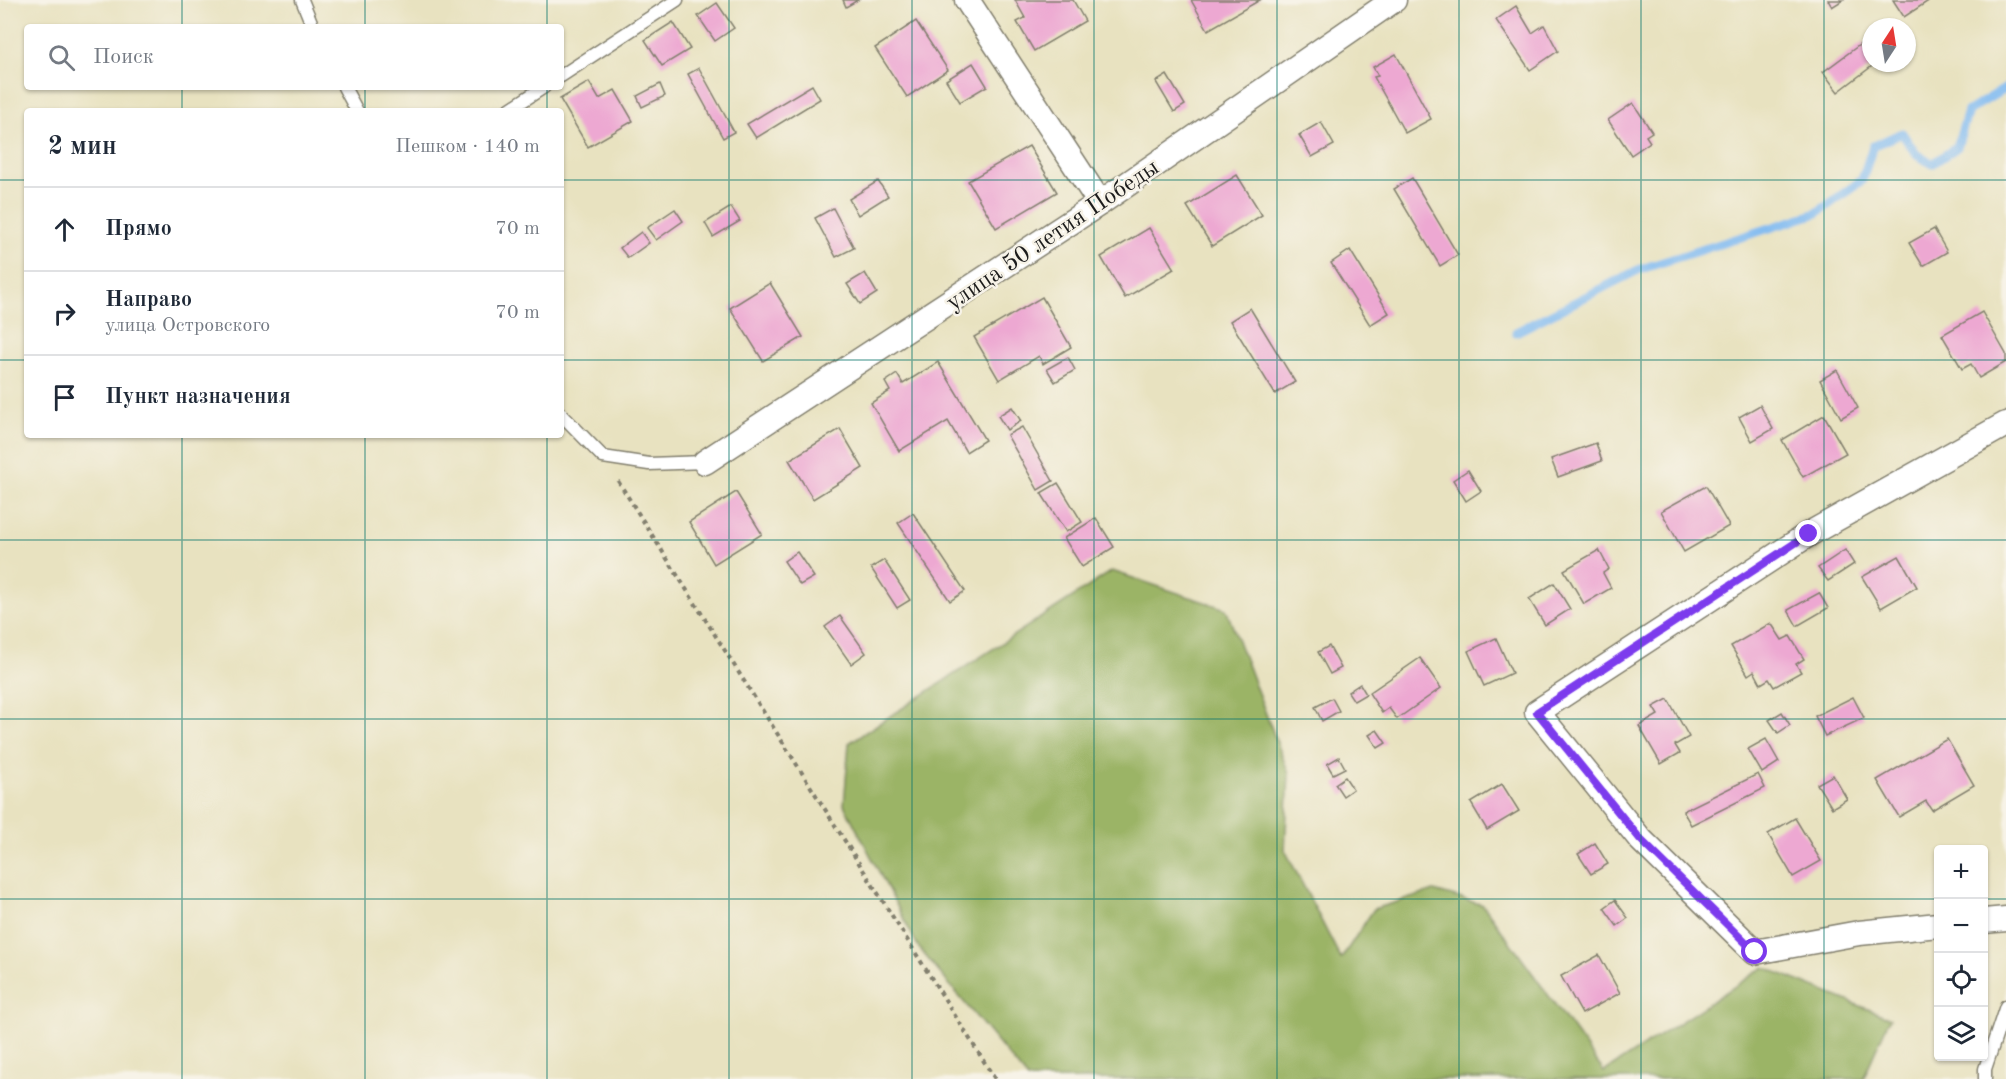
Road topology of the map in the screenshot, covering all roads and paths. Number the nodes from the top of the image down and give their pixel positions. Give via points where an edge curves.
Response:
1 (302, 0) edge
2 (677, 0) edge
3 (967, 0) edge
4 (1394, 0) edge
5 (312, 24) edge
6 (564, 74) edge
7 (346, 90) edge
8 (539, 90) edge
9 (355, 108) edge
10 (512, 108) edge
11 (1100, 204) junction
12 (564, 417) edge
13 (2006, 424) edge
14 (603, 457) junction
15 (705, 462) joint
16 (2006, 919) edge
17 (1988, 921) edge
18 (1934, 925) edge
19 (2006, 1006) edge
20 (995, 1079) edge
21 (1985, 1079) edge

1 - 5 lane
2 - 6 lane
3 - 11 street
4 - 11 street, улица 50 летия Победы
7 - 9 lane
8 - 10 lane
11 - 15 street, улица 50 летия Победы
12 - 14 lane
13 - 18 street via 1809,534 1537,712 1641,840 1755,952 1859,933
14 - 15 lane via 649,464
14 - 20 path
16 - 17 street
19 - 21 lane

